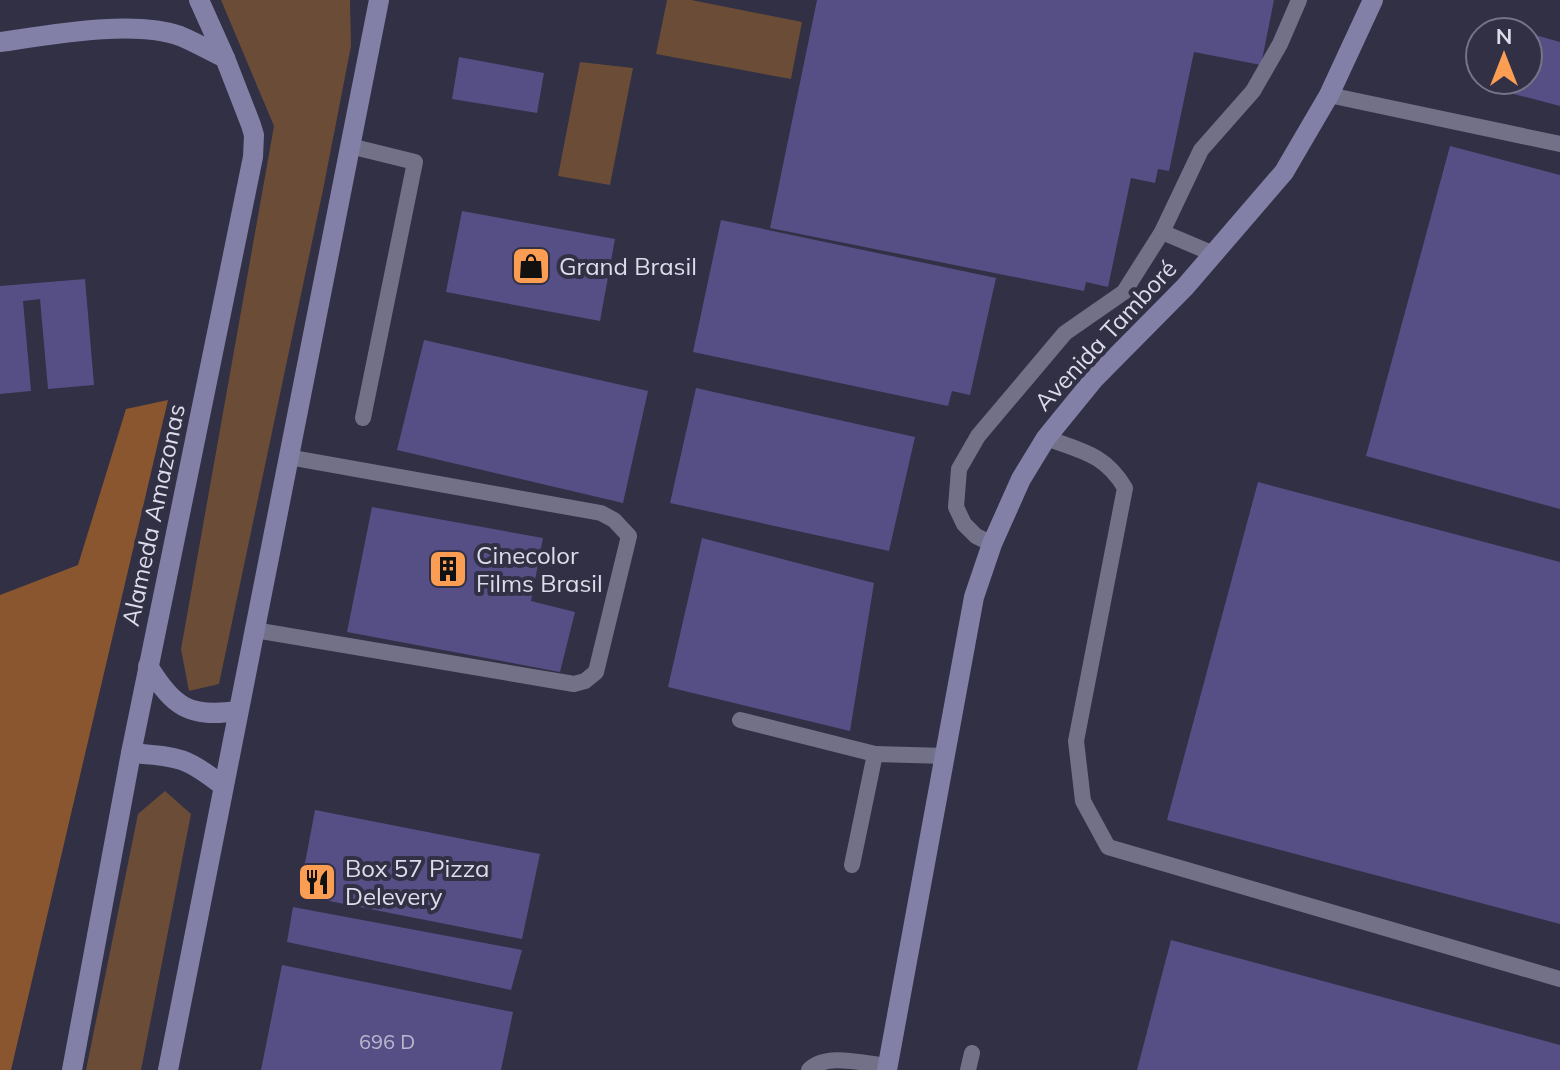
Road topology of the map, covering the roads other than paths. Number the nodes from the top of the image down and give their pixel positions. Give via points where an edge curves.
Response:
1 (199, 0) edge
2 (1299, 0) edge
3 (1373, 0) edge
4 (375, 6) edge
5 (0, 42) edge
6 (225, 58) junction
7 (1329, 95) junction
8 (1560, 144) edge
9 (350, 146) junction
10 (1162, 232) junction
11 (1214, 254) junction
12 (363, 418) dead end
13 (1046, 438) junction
14 (288, 457) junction
15 (992, 544) junction
16 (254, 630) junction
17 (148, 666) junction
18 (238, 711) junction
19 (740, 720) dead end
20 (131, 753) junction
21 (875, 754) junction
22 (946, 756) junction
23 (223, 786) junction
24 (852, 865) dead end
25 (1560, 979) edge
26 (972, 1053) dead end
27 (887, 1068) edge
28 (72, 1070) edge
29 (168, 1070) edge
30 (809, 1070) edge
31 (968, 1070) edge

1 - 6 main road, Alameda Amazonas
2 - 10 lane via 1253,91 1201,150
3 - 7 main road, Avenida Tamboré
4 - 9 main road
5 - 6 main road via 146,29 178,36
6 - 17 main road, Alameda Amazonas via 254,135 253,157
7 - 8 lane
7 - 11 main road, Avenida Tamboré via 1284,172
9 - 12 lane via 415,162
9 - 14 main road
10 - 11 lane
10 - 15 lane via 1124,292 1065,333 978,436 959,469 956,507 964,524
11 - 13 main road, Avenida Tamboré via 1094,379
13 - 15 main road, Avenida Tamboré
13 - 25 lane via 1114,468 1125,488 1076,741 1083,801 1108,847
14 - 16 main road
14 - 16 lane via 601,513 629,536 596,672 574,684
15 - 22 main road, Avenida Tamboré via 974,597
16 - 18 main road
17 - 18 main road via 166,694 186,708 213,715
17 - 20 main road, Alameda Amazonas
18 - 23 main road
19 - 21 lane
20 - 23 main road via 177,757
20 - 28 main road, Alameda Amazonas
21 - 22 lane
21 - 24 lane
22 - 27 main road, Avenida Tamboré
23 - 29 main road
26 - 31 lane
27 - 30 lane via 829,1060

